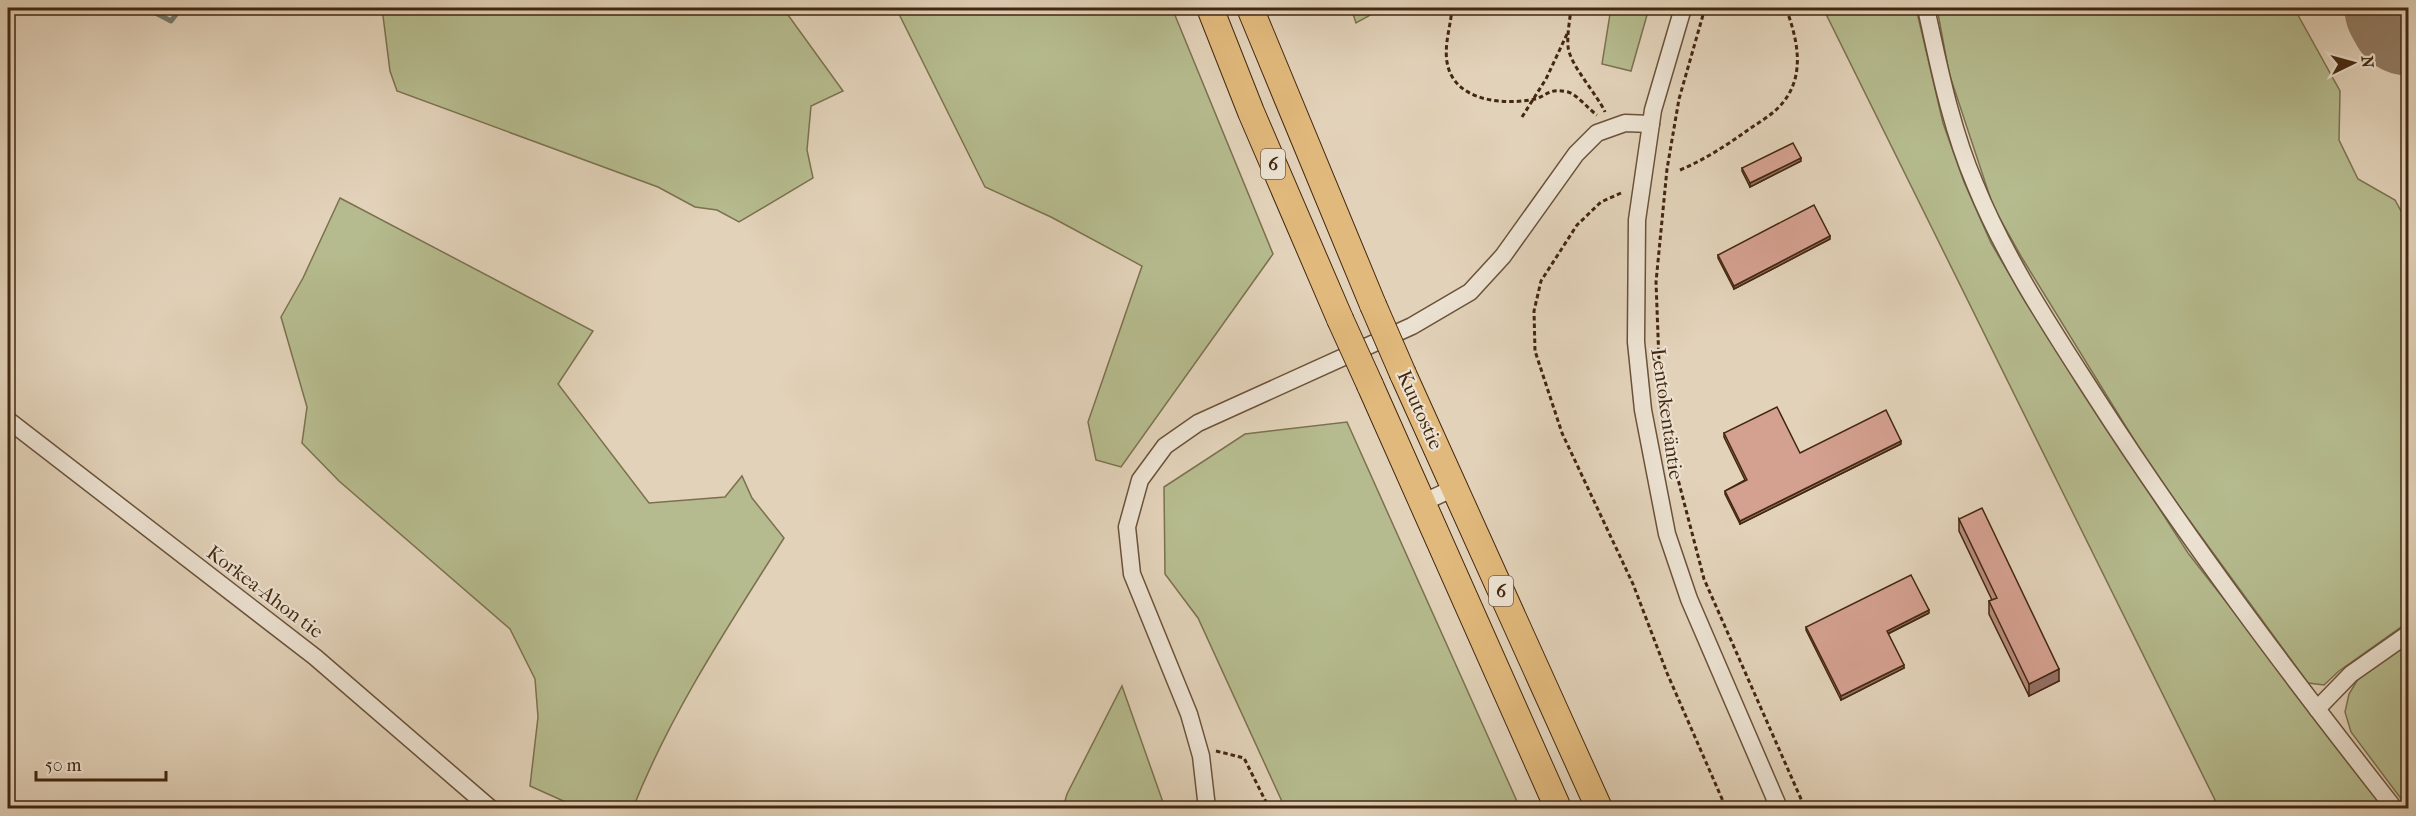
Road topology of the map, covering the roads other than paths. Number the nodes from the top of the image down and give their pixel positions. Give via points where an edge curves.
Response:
1 (1210, 8) edge
2 (1250, 8) edge
3 (1266, 8) edge
4 (1683, 8) edge
5 (1926, 8) edge
6 (1651, 124) junction
7 (1373, 305) junction
8 (8, 420) edge
9 (1454, 488) junction
10 (1422, 502) junction
11 (2409, 634) edge
12 (2317, 709) junction
13 (490, 808) edge
14 (1207, 808) edge
15 (1558, 808) edge
16 (1599, 808) edge
17 (1779, 808) edge
18 (2394, 808) edge

1 - 10 highway, Kuutostie / 6, bridge via 1251,112
2 - 7 highway, Kuutostie / 6
3 - 7 highway
4 - 6 street, Lentokentäntie
5 - 12 street via 1948,104 1974,182 2008,255 2158,494
6 - 14 street via 1625,123 1597,133 1576,154 1523,231 1470,292 1412,326 1198,423 1165,446 1140,480 1128,527 1132,574 1188,714 1201,756
6 - 17 street, Lentokentäntie via 1637,220 1635,281 1642,399 1655,483 1689,599
7 - 9 highway, Kuutostie / 6, bridge
8 - 13 street, Korkea-Ahon tie via 315,657
9 - 10 street
9 - 16 highway, Kuutostie / 6
10 - 15 highway, Kuutostie / 6
11 - 12 street via 2351,674
12 - 18 street

